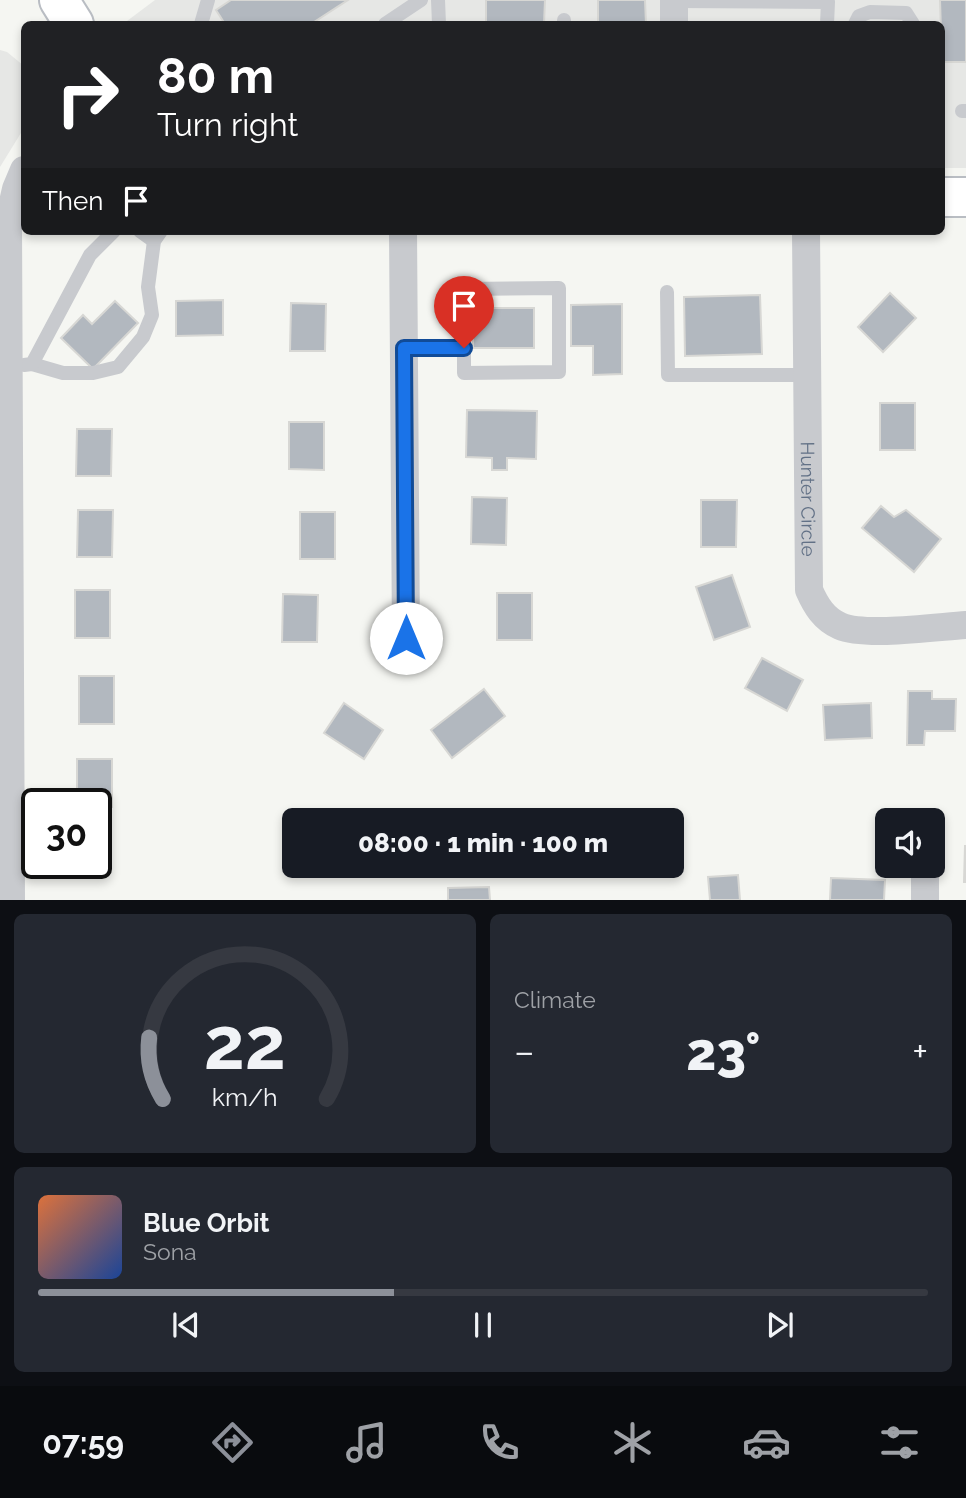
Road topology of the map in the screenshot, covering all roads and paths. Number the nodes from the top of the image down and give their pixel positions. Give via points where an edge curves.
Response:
1 (59, 0) edge
2 (208, 0) edge
3 (421, 0) edge
4 (438, 0) edge
5 (674, 9) edge
6 (72, 21) edge
7 (202, 21) edge
8 (390, 21) edge
9 (439, 21) edge
10 (827, 21) edge
11 (856, 21) edge
12 (910, 21) edge
13 (21, 177) edge
14 (945, 197) edge
15 (966, 197) edge
16 (4, 224) edge
17 (110, 235) edge
18 (403, 235) edge
19 (806, 235) edge
20 (157, 236) edge
21 (667, 292) dead end
22 (404, 348) junction
23 (464, 348) junction
24 (807, 375) junction
25 (13, 376) edge
26 (966, 625) edge
27 (406, 638) dead end
28 (5, 643) edge
29 (925, 878) edge
30 (11, 900) edge
31 (925, 900) edge

1 - 6 main road
2 - 7 lane
3 - 8 lane
4 - 9 lane
5 - 10 lane via 828,2
11 - 12 lane via 870,12 906,13
13 - 16 street
14 - 15 main road
16 - 25 street
17 - 25 lane via 90,255
18 - 22 street
19 - 24 street, Hunter Circle
20 - 25 lane via 148,287 152,315 143,337 118,367 93,373
21 - 24 lane via 668,375
22 - 23 lane
22 - 27 street
23 - 23 lane via 464,289 559,288 559,372 464,373
24 - 26 street, Hunter Circle via 808,590 815,605 834,622 857,631
25 - 28 street
28 - 30 street
29 - 31 street

